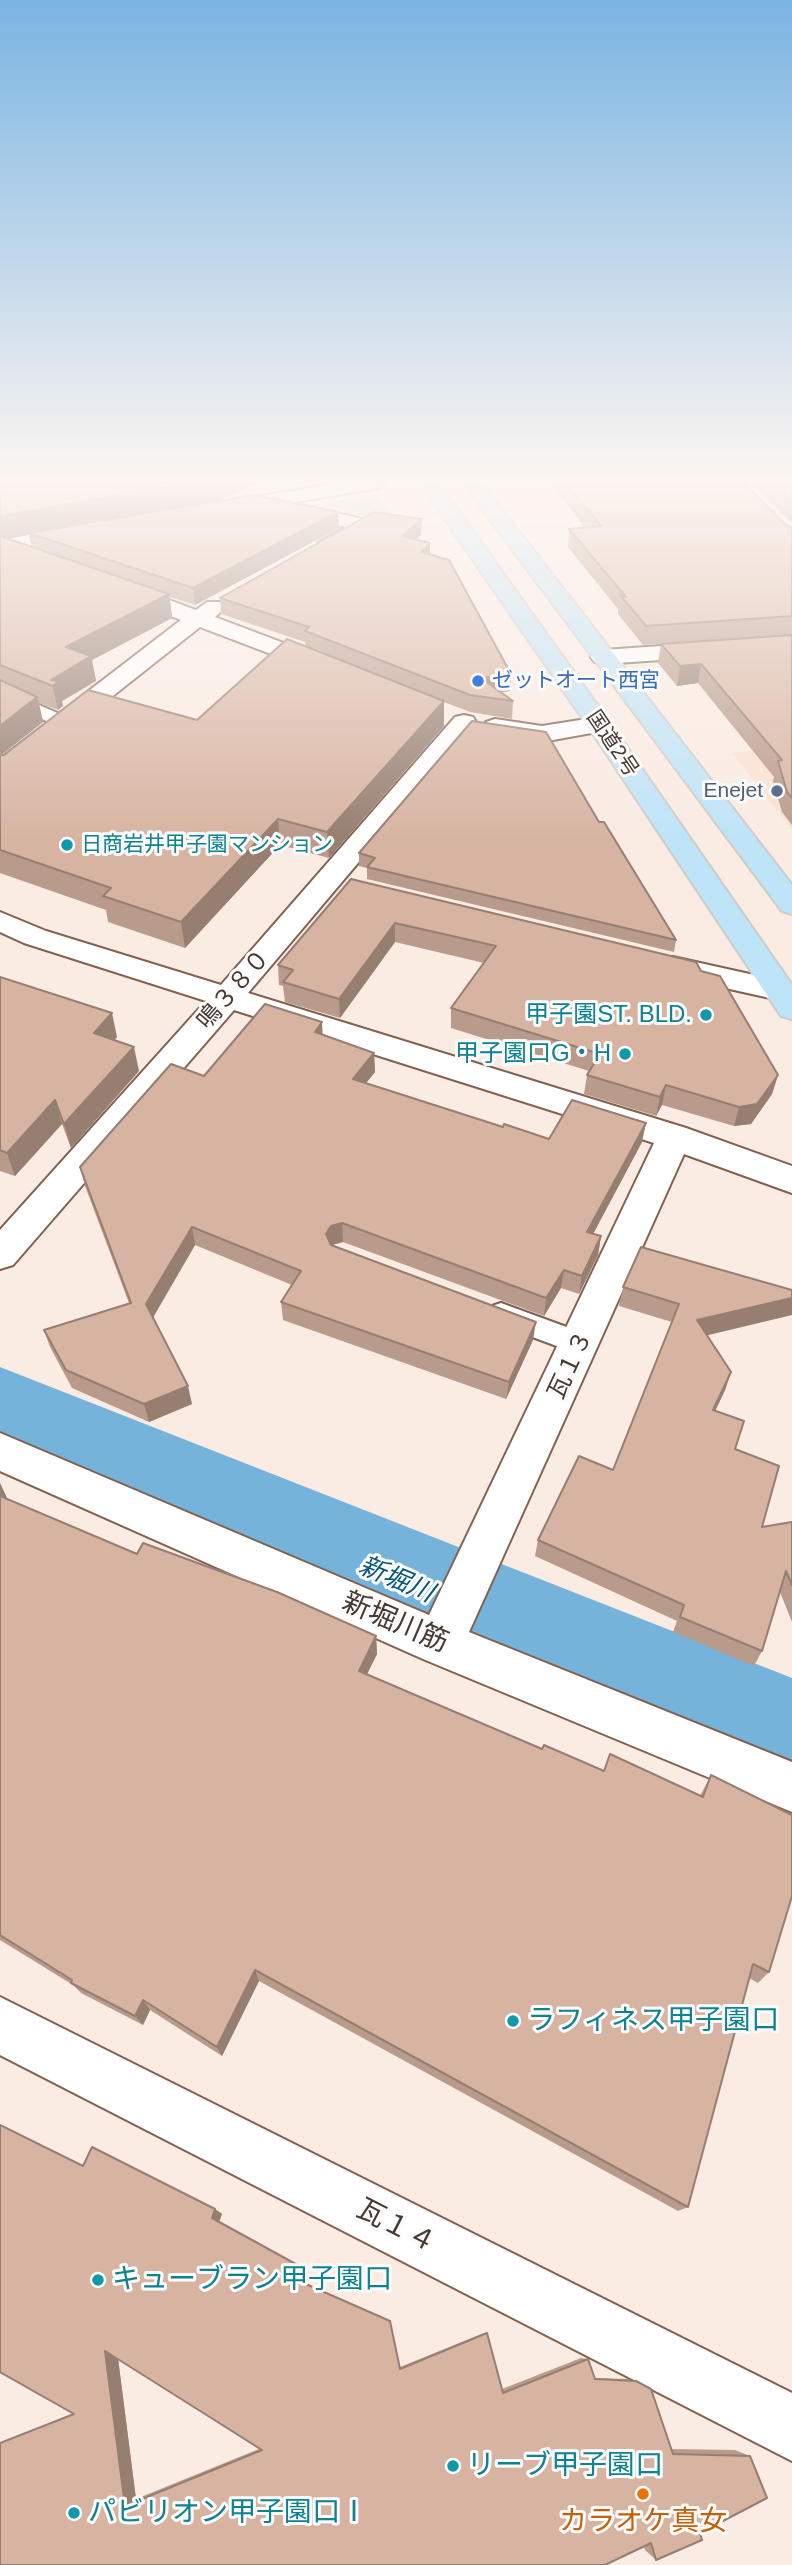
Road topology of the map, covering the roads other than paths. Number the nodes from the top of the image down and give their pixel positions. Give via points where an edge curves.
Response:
1 (156, 602) edge
2 (224, 602) edge
3 (513, 602) edge
4 (561, 602) edge
5 (197, 616) junction
6 (792, 644) edge
7 (603, 657) junction
8 (347, 676) edge
9 (0, 693) edge
10 (63, 722) junction
11 (599, 724) junction
12 (0, 772) edge
13 (792, 905) edge
14 (0, 921) edge
15 (647, 960) edge
16 (226, 999) junction
17 (785, 1000) edge
18 (674, 1137) junction
19 (792, 1180) edge
20 (0, 1255) edge
21 (480, 1307) edge
22 (581, 1344) junction
23 (0, 1451) edge
24 (452, 1619) junction
25 (792, 1787) edge
26 (0, 2025) edge
27 (792, 2428) edge

1 - 5 street
2 - 5 street
3 - 11 highway, 国道2号
4 - 7 highway, 国道2号
5 - 8 street
5 - 10 street
6 - 7 street
7 - 13 highway, 国道2号
9 - 10 lane
10 - 12 street
11 - 16 street, 鳴３８０ via 542,734 451,717 341,884
11 - 17 highway, 国道2号
14 - 16 street via 35,937
15 - 17 street
16 - 18 street
16 - 20 street, 鳴３８０
18 - 19 street
18 - 22 street, 瓦１３
21 - 22 lane
22 - 24 street, 瓦１３
23 - 24 street, 新堀川筋
24 - 25 street, 新堀川筋
26 - 27 street, 瓦１４

